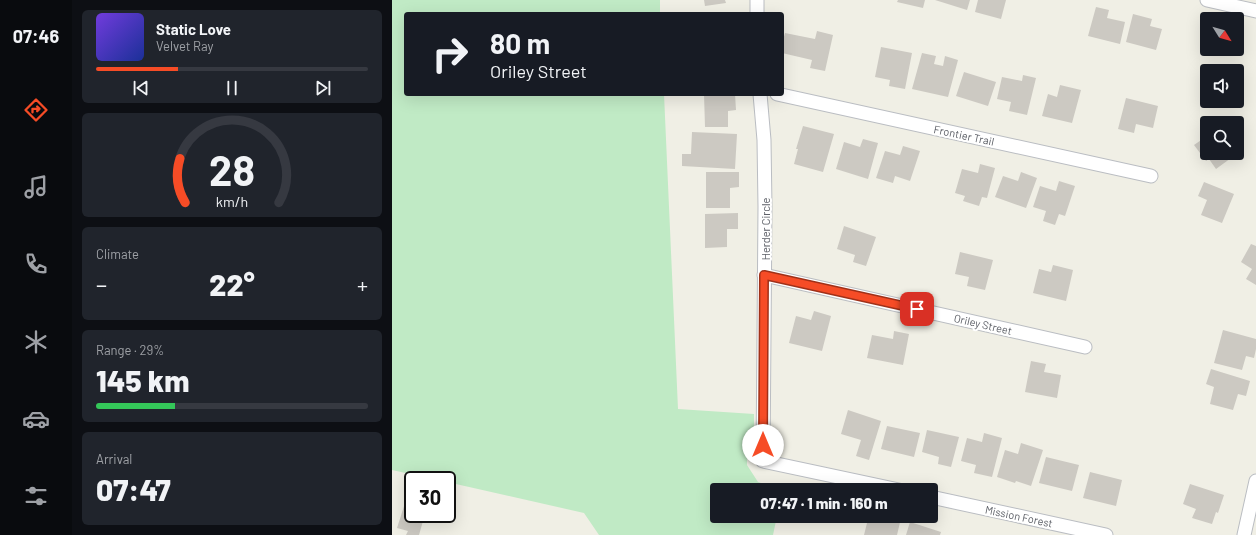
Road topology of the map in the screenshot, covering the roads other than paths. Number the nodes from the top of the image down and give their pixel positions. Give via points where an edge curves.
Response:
1 (757, 0) edge
2 (1207, 0) edge
3 (1256, 11) edge
4 (757, 12) edge
5 (760, 96) edge
6 (784, 96) edge
7 (1152, 176) dead end
8 (764, 275) junction
9 (1085, 347) dead end
10 (1256, 482) edge
11 (867, 483) edge
12 (938, 499) edge
13 (1106, 535) edge
14 (1244, 535) edge

1 - 4 street
2 - 3 street
5 - 8 street, Herder Circle via 764,140
6 - 7 street, Frontier Trail
8 - 9 street, Oriley Street
8 - 11 street, Herder Circle via 763,460
10 - 14 street
12 - 13 street, Mission Forest

